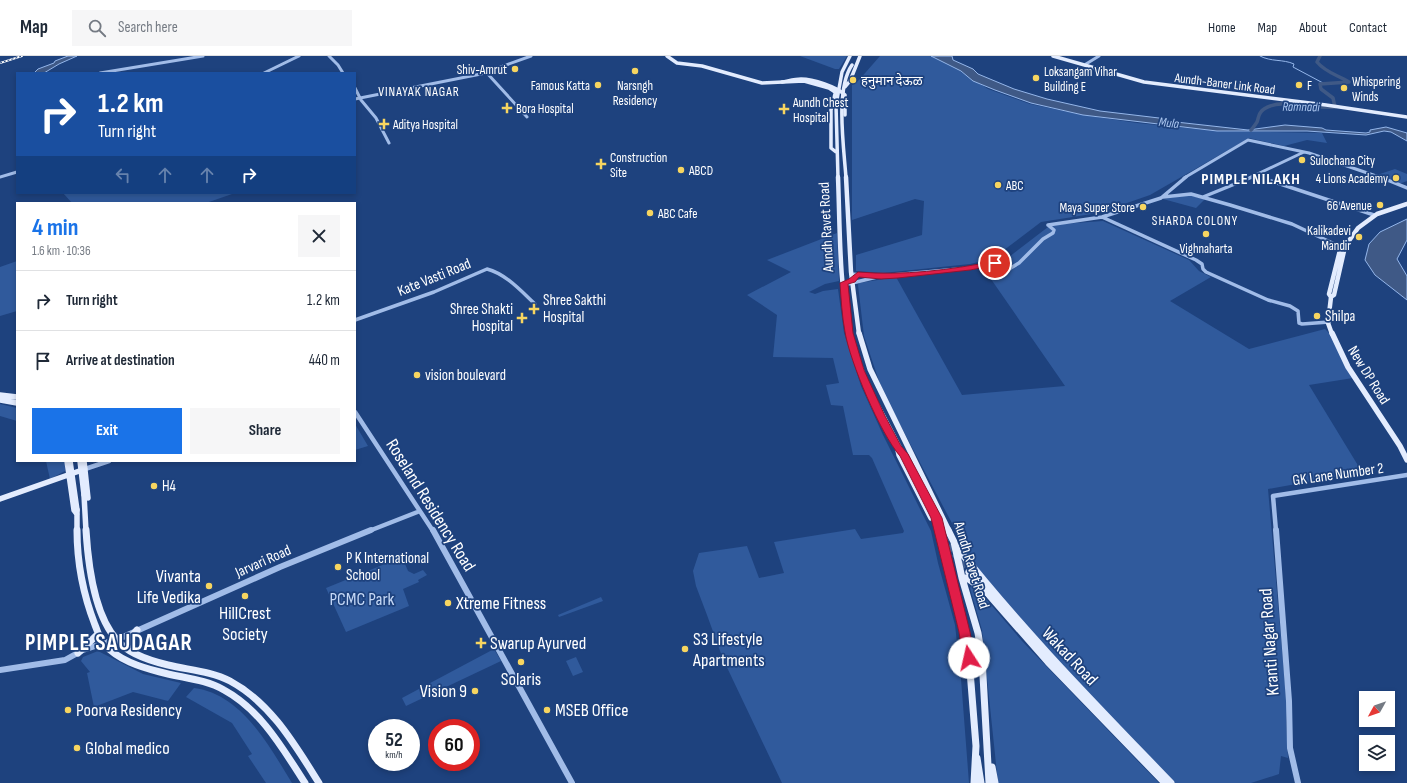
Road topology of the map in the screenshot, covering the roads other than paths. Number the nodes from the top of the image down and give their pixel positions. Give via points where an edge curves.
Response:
1 (203, 56) edge
2 (299, 56) edge
3 (329, 56) edge
4 (531, 56) edge
5 (666, 56) edge
6 (858, 56) edge
7 (1054, 56) edge
8 (1099, 56) edge
9 (850, 57) edge
10 (1086, 64) junction
11 (853, 66) junction
12 (106, 72) edge
13 (266, 72) edge
14 (342, 72) edge
15 (486, 72) junction
16 (848, 80) dead end
17 (776, 83) junction
18 (840, 84) junction
19 (826, 86) dead end
20 (845, 87) junction
21 (356, 90) edge
22 (837, 91) junction
23 (360, 98) junction
24 (356, 99) edge
25 (1407, 116) edge
26 (527, 117) dead end
27 (843, 122) junction
28 (389, 143) dead end
29 (1304, 152) junction
30 (16, 172) edge
31 (1255, 176) junction
32 (0, 178) edge
33 (1407, 188) edge
34 (1203, 197) junction
35 (1161, 198) junction
36 (1407, 204) edge
37 (1374, 215) junction
38 (1102, 216) junction
39 (1342, 250) junction
40 (851, 274) junction
41 (858, 274) junction
42 (881, 276) junction
43 (852, 282) junction
44 (844, 284) junction
45 (535, 304) dead end
46 (356, 320) edge
47 (1329, 322) junction
48 (0, 395) edge
49 (16, 397) edge
50 (0, 400) edge
51 (16, 403) edge
52 (1379, 411) junction
53 (356, 414) edge
54 (898, 447) junction
55 (1407, 453) edge
56 (1407, 460) edge
57 (67, 462) edge
58 (70, 462) edge
59 (80, 462) edge
60 (84, 462) edge
61 (106, 462) edge
62 (85, 469) junction
63 (1407, 475) edge
64 (69, 476) junction
65 (50, 482) junction
66 (1273, 498) joint
67 (0, 499) edge
68 (420, 511) junction
69 (77, 512) junction
70 (85, 512) junction
71 (931, 518) dead end
72 (954, 542) junction
73 (969, 572) tunnel mouth
74 (962, 578) junction
75 (137, 630) junction
76 (98, 634) junction
77 (117, 639) junction
78 (104, 643) junction
79 (130, 650) junction
80 (78, 653) junction
81 (70, 658) junction
82 (1048, 662) junction
83 (0, 670) edge
84 (985, 782) edge
85 (305, 783) edge
86 (319, 783) edge
87 (572, 783) edge
88 (1165, 783) edge
89 (1171, 783) edge
90 (1298, 783) edge

1 - 12 street
2 - 13 street
3 - 14 street
4 - 15 street
5 - 17 main road via 677,63 702,66 762,83
6 - 11 main road
7 - 10 main road, Aundh-Baner Link Road
8 - 10 street
9 - 18 main road, Aundh Ravet Road via 842,72
10 - 25 main road, Aundh-Baner Link Road via 1144,82
11 - 16 main road
11 - 20 main road via 850,80
11 - 20 main road, Aundh Ravet Road via 847,72
15 - 23 street
15 - 26 street
17 - 18 main road via 800,78 832,86
17 - 19 main road via 804,80
17 - 22 main road via 804,81
17 - 27 main road, bridge via 805,79 840,90 845,95
18 - 22 main road, Aundh Ravet Road
20 - 27 main road, Aundh Ravet Road via 840,106
21 - 23 street
22 - 44 main road, Aundh Ravet Road via 836,152
23 - 24 street
23 - 28 street via 376,118
27 - 40 main road, Aundh Ravet Road
29 - 31 street
29 - 33 street
29 - 35 street via 1247,140 1180,181
30 - 32 street
31 - 34 street
31 - 37 street
34 - 35 street via 1184,194
34 - 39 street via 1292,224
35 - 38 street
36 - 37 main road, New DP Road
37 - 39 main road, New DP Road via 1353,234
38 - 42 street via 1048,225 1054,232 1009,269 995,263 970,268
38 - 47 street via 1196,260 1202,264 1202,269 1206,272 1268,300 1295,308 1301,325 1318,321
39 - 47 main road, New DP Road via 1331,296
40 - 41 street
40 - 43 main road, Aundh Ravet Road
41 - 42 street
41 - 43 street
42 - 43 street
43 - 44 street
43 - 72 main road, Aundh Ravet Road via 859,333 870,369
44 - 54 main road, Aundh Ravet Road via 849,333 860,370
45 - 46 street, Kate Vasti Road via 505,278 487,269 434,292
47 - 52 main road, New DP Road via 1330,331 1348,367
48 - 49 main road
50 - 51 main road
52 - 55 main road, New DP Road
52 - 56 main road, New DP Road
53 - 68 street, Roseland Residency Road
54 - 71 main road via 899,455
54 - 84 main road, Aundh Ravet Road via 936,518 969,658 976,746
57 - 64 main road
58 - 69 main road, bridge
59 - 70 main road, bridge
60 - 62 main road
61 - 62 street
62 - 64 main road
62 - 70 main road via 88,507
63 - 66 street, GK Lane Number 2 via 1276,495
64 - 65 main road
64 - 65 main road
64 - 69 main road via 74,510
65 - 67 main road
66 - 90 street, Kranti Nagar Road via 1289,701 1290,748
68 - 75 street, Jarvari Road via 280,567
68 - 87 street, Roseland Residency Road via 455,568
69 - 76 main road via 80,581
70 - 77 main road via 90,578 102,614
72 - 74 main road, Aundh Ravet Road
72 - 89 main road, Wakad Road via 984,582 1052,660
73 - 82 main road
74 - 82 main road via 967,578 977,585 1029,645
74 - 84 main road, Aundh Ravet Road via 981,652 988,749
75 - 77 street, Jarvari Road
75 - 79 main road via 130,640
76 - 78 main road
76 - 80 main road
77 - 78 street, Jarvari Road
77 - 79 main road
78 - 80 street
78 - 81 street
78 - 85 main road via 117,654 140,666 168,675 208,682 235,696 267,726
79 - 86 main road via 159,663 215,674 243,689 276,719
80 - 81 street
81 - 83 street
82 - 88 main road, Wakad Road

